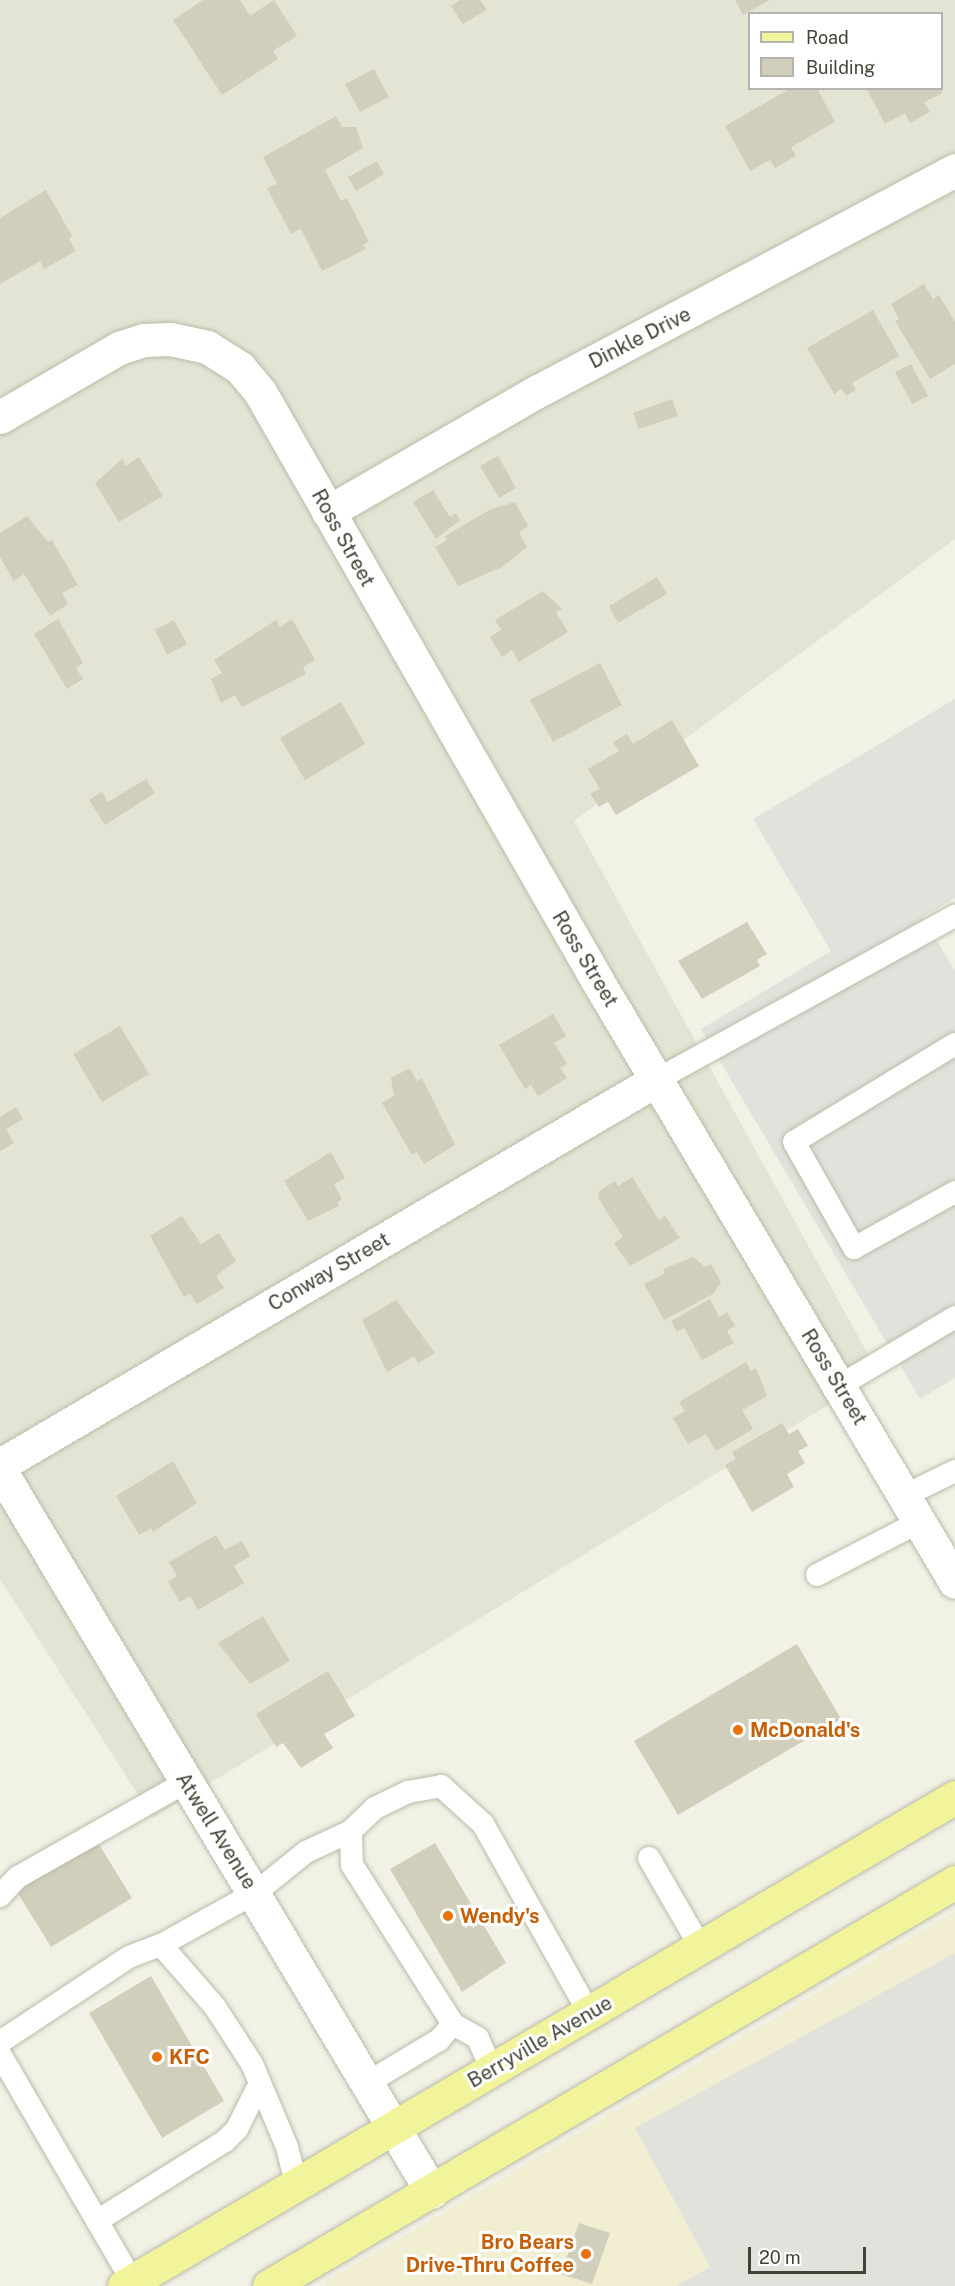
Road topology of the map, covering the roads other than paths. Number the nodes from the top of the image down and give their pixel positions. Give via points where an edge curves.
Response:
1 (955, 170) edge
2 (0, 417) edge
3 (328, 512) junction
4 (955, 916) edge
5 (955, 1044) edge
6 (658, 1080) junction
7 (955, 1192) edge
8 (955, 1317) edge
9 (839, 1386) junction
10 (0, 1467) edge
11 (955, 1471) edge
12 (912, 1509) junction
13 (817, 1575) dead end
14 (955, 1582) edge
15 (186, 1782) junction
16 (955, 1797) edge
17 (351, 1832) junction
18 (649, 1858) dead end
19 (955, 1882) edge
20 (255, 1893) junction
21 (0, 1896) edge
22 (161, 1945) junction
23 (701, 1948) junction
24 (589, 2013) junction
25 (453, 2024) junction
26 (0, 2042) edge
27 (0, 2054) edge
28 (492, 2070) junction
29 (369, 2082) junction
30 (260, 2083) junction
31 (395, 2127) junction
32 (296, 2184) junction
33 (432, 2192) junction
34 (97, 2221) junction
35 (128, 2284) edge
36 (269, 2286) edge

1 - 3 street, Dinkle Drive via 538,391
2 - 3 street, Ross Street via 119,348 170,339 207,347 240,368 260,392
3 - 6 street, Ross Street
4 - 6 lane
5 - 7 lane via 794,1142 854,1248
6 - 9 street, Ross Street
6 - 10 street, Conway Street
8 - 9 lane
9 - 12 street, Ross Street
10 - 15 street, Atwell Avenue
11 - 12 lane
12 - 13 lane
12 - 14 street, Ross Street
15 - 20 street, Atwell Avenue
15 - 21 lane via 18,1877
16 - 23 main road, Berryville Avenue
17 - 20 lane via 306,1852
17 - 24 lane via 375,1808 408,1792 441,1786 483,1824
17 - 25 lane via 352,1865
18 - 23 lane
19 - 33 main road
20 - 22 lane
20 - 29 street, Atwell Avenue
22 - 26 lane via 129,1957
22 - 30 lane via 215,2007
23 - 24 main road, Berryville Avenue
24 - 28 main road, Berryville Avenue
25 - 28 lane via 477,2038
25 - 29 lane via 439,2040
27 - 34 lane
28 - 31 main road, Berryville Avenue
29 - 31 street, Atwell Avenue
30 - 32 lane via 287,2147
30 - 34 lane via 237,2129 225,2141
31 - 32 main road, Berryville Avenue
31 - 33 street, Atwell Avenue
32 - 35 main road, Berryville Avenue
33 - 36 main road
34 - 35 lane

